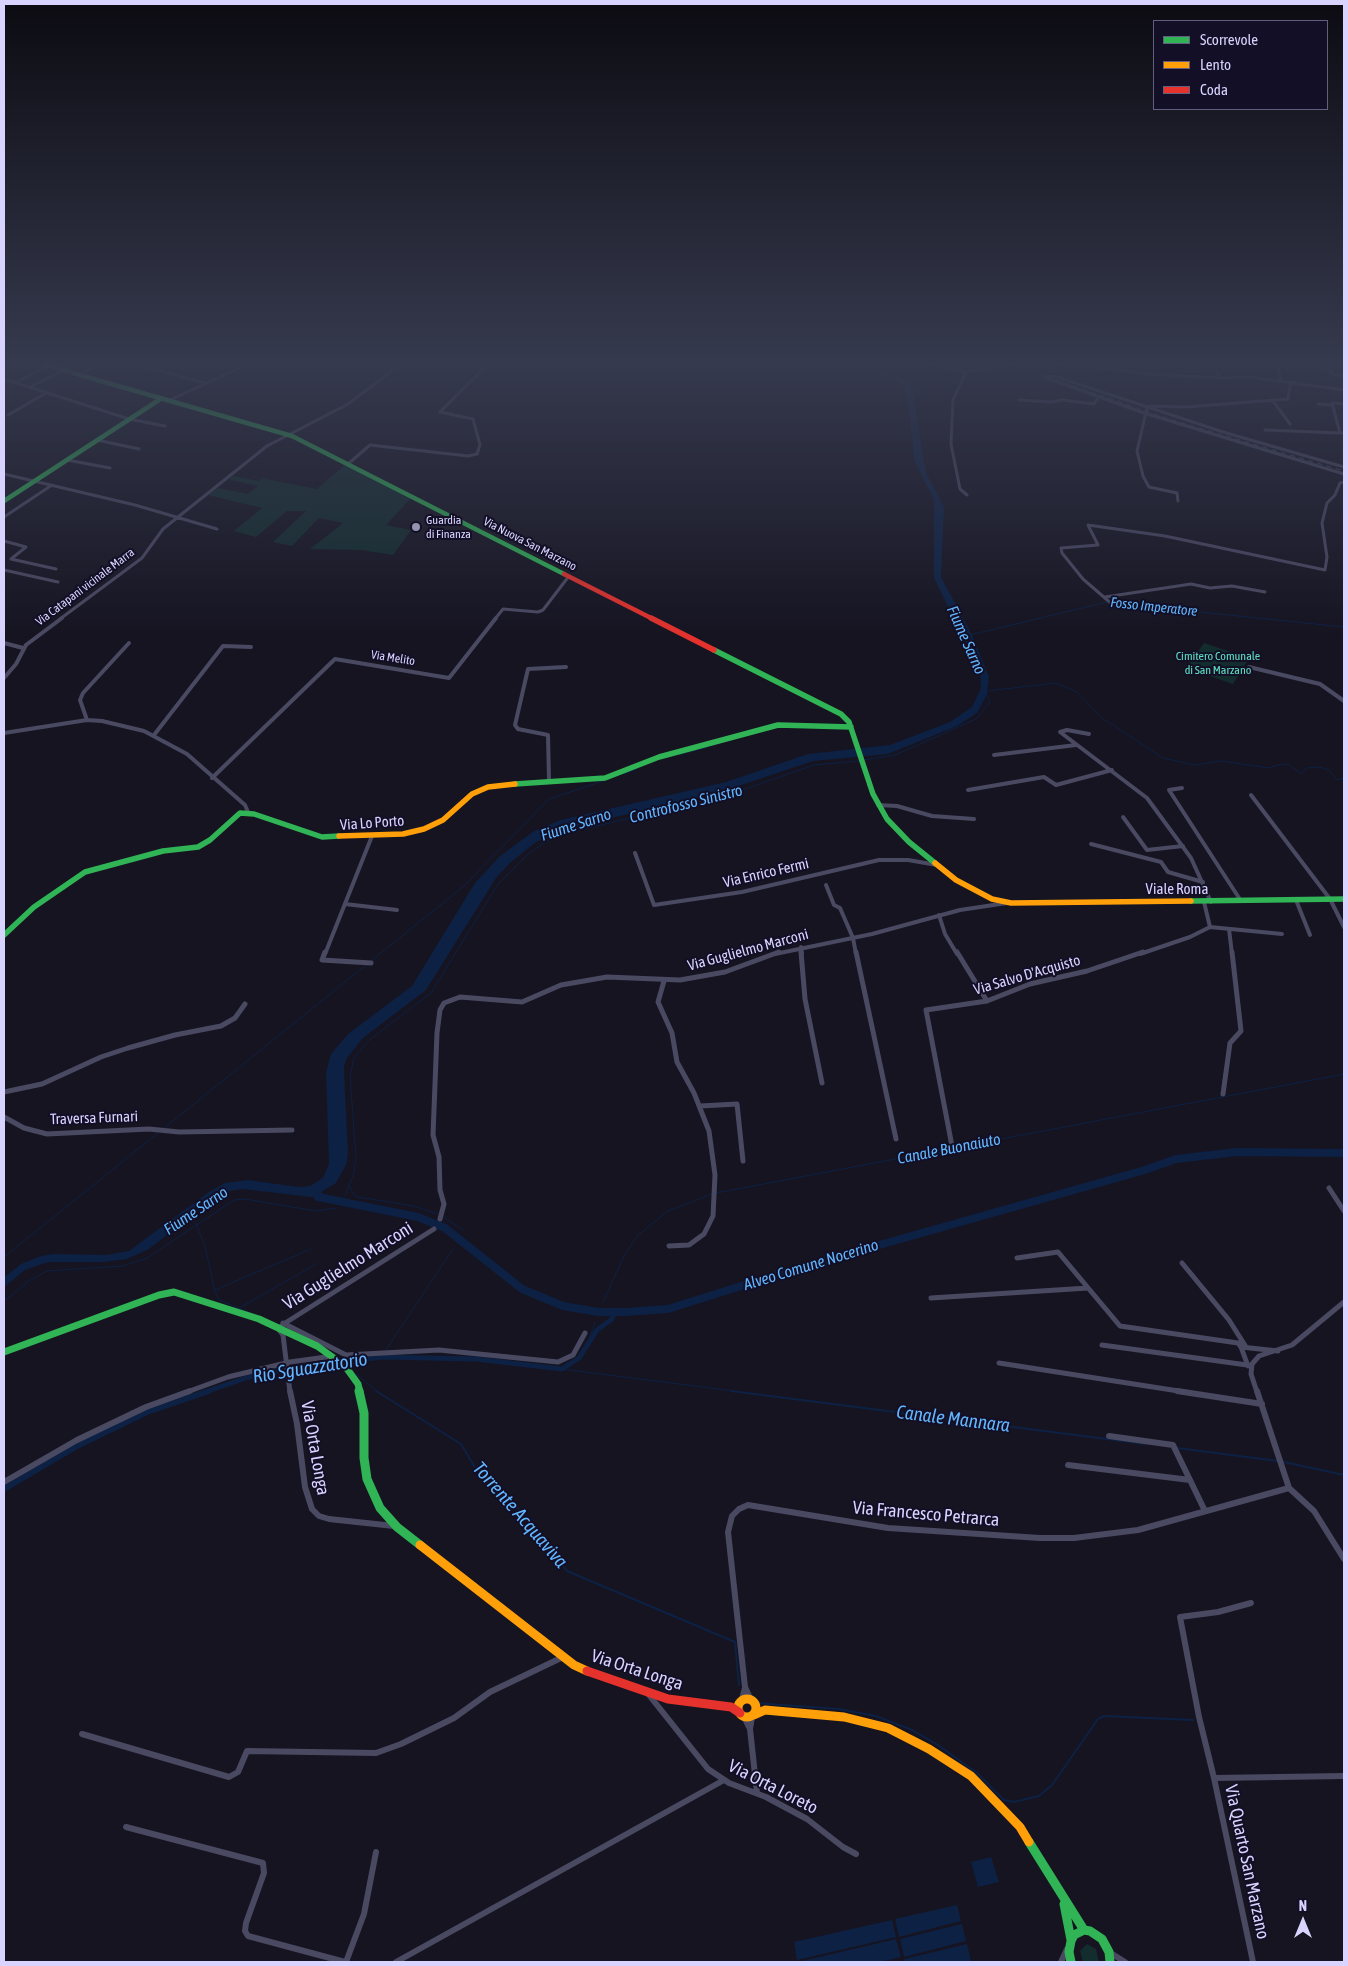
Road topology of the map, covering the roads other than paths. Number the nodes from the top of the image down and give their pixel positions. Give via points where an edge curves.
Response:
1 (73, 456) edge
2 (255, 456) edge
3 (330, 456) edge
4 (355, 456) edge
5 (953, 456) edge
6 (1138, 456) edge
7 (1284, 456) edge
8 (1306, 456) edge
9 (67, 460) junction
10 (345, 463) junction
11 (1344, 467) edge
12 (110, 468) dead end
13 (4, 474) edge
14 (1344, 474) edge
15 (36, 480) junction
16 (1344, 482) edge
17 (52, 485) junction
18 (967, 495) dead end
19 (4, 501) edge
20 (1178, 501) dead end
21 (4, 517) edge
22 (176, 518) junction
23 (217, 529) dead end
24 (4, 541) edge
25 (56, 569) dead end
26 (4, 570) edge
27 (569, 576) junction
28 (58, 582) dead end
29 (1265, 592) dead end
30 (1105, 597) junction
31 (1112, 603) dead end
32 (130, 642) dead end
33 (4, 643) edge
34 (251, 647) dead end
35 (23, 648) junction
36 (566, 667) dead end
37 (1249, 667) dead end
38 (4, 678) edge
39 (1344, 701) edge
40 (87, 720) junction
41 (851, 727) junction
42 (4, 733) edge
43 (1089, 734) dead end
44 (154, 735) junction
45 (1076, 745) junction
46 (994, 755) dead end
47 (1112, 770) junction
48 (212, 778) junction
49 (549, 780) junction
50 (1182, 788) dead end
51 (968, 790) dead end
52 (1251, 795) dead end
53 (878, 804) junction
54 (248, 812) junction
55 (1123, 817) dead end
56 (974, 819) dead end
57 (372, 836) junction
58 (1091, 844) dead end
59 (1183, 846) junction
60 (635, 852) dead end
61 (939, 865) junction
62 (1203, 882) junction
63 (826, 885) dead end
64 (1330, 899) junction
65 (1344, 899) edge
66 (1296, 900) junction
67 (1208, 902) junction
68 (1242, 902) junction
69 (1010, 903) junction
70 (345, 904) junction
71 (397, 910) dead end
72 (939, 915) junction
73 (1210, 927) junction
74 (1344, 927) edge
75 (1229, 929) junction
76 (1282, 934) dead end
77 (4, 935) edge
78 (1310, 935) dead end
79 (853, 938) junction
80 (801, 947) junction
81 (369, 963) dead end
82 (664, 981) junction
83 (986, 1001) junction
84 (245, 1004) dead end
85 (822, 1083) dead end
86 (4, 1092) edge
87 (1223, 1094) dead end
88 (700, 1106) junction
89 (4, 1118) edge
90 (292, 1130) dead end
91 (896, 1139) dead end
92 (952, 1146) dead end
93 (743, 1161) dead end
94 (1329, 1188) dead end
95 (1344, 1211) edge
96 (440, 1219) dead end
97 (434, 1229) dead end
98 (669, 1246) dead end
99 (1017, 1258) dead end
100 (1182, 1263) dead end
101 (1088, 1288) junction
102 (931, 1298) dead end
103 (1344, 1302) edge
104 (284, 1323) junction
105 (278, 1329) junction
106 (585, 1333) dead end
107 (1102, 1345) dead end
108 (1243, 1347) junction
109 (1278, 1351) junction
110 (4, 1352) edge
111 (326, 1357) dead end
112 (999, 1363) dead end
113 (285, 1364) junction
114 (1247, 1365) junction
115 (1251, 1374) junction
116 (1262, 1404) junction
117 (1109, 1436) dead end
118 (1068, 1465) dead end
119 (1190, 1480) junction
120 (4, 1482) edge
121 (1289, 1488) junction
122 (380, 1508) junction
123 (1205, 1511) junction
124 (376, 1524) junction
125 (397, 1527) junction
126 (1344, 1559) edge
127 (1251, 1603) dead end
128 (564, 1657) junction
129 (745, 1687) junction
130 (646, 1692) junction
131 (741, 1701) junction
132 (752, 1701) junction
133 (731, 1707) junction
134 (765, 1710) junction
135 (742, 1715) junction
136 (753, 1716) junction
137 (750, 1729) junction
138 (82, 1734) dead end
139 (1333, 1776) junction
140 (1344, 1776) edge
141 (1214, 1778) junction
142 (724, 1780) junction
143 (1344, 1781) edge
144 (756, 1793) junction
145 (126, 1827) dead end
146 (376, 1852) dead end
147 (856, 1854) dead end
148 (1063, 1900) junction
149 (1084, 1930) junction
150 (1070, 1943) junction
151 (1109, 1952) junction
152 (346, 1962) edge
153 (396, 1962) edge
154 (1061, 1962) edge
155 (1071, 1962) edge
156 (1110, 1962) edge
157 (1125, 1962) edge
158 (1253, 1962) edge

1 - 9 street
2 - 22 street, Via Catapani vicinale Marra
3 - 10 street, Via Nuova San Marzano
4 - 10 street
5 - 18 street via 960,489
6 - 20 street via 1149,487 1177,493
7 - 14 street
8 - 11 street
9 - 12 street
9 - 15 street
10 - 27 street, Via Nuova San Marzano
13 - 15 street
15 - 17 street
15 - 19 street
16 - 30 street via 1327,503 1322,523 1327,557 1325,570 1165,536 1088,525 1098,545 1062,548 1062,553 1083,579
17 - 21 street
17 - 22 street
22 - 23 street
22 - 35 street, Via Catapani vicinale Marra via 142,558
24 - 25 street via 26,547 11,559
26 - 28 street
27 - 41 street, Via Nuova San Marzano via 840,714
27 - 48 street, Via Melito via 544,610 503,609 449,678 335,659
29 - 30 street via 1191,584
30 - 31 street
32 - 40 street via 83,693 80,700
33 - 35 street
34 - 44 street via 223,646
35 - 38 street via 16,664
36 - 49 street via 528,669 516,725 518,729 548,735
37 - 39 street via 1320,684
40 - 42 street
40 - 44 street
41 - 49 street, Via Lo Porto via 778,725 659,757 604,778
41 - 53 street, Viale Roma
43 - 45 street via 1060,732
44 - 48 street via 178,748
45 - 46 street
45 - 47 street
47 - 51 street via 1056,785 1044,777
47 - 59 street via 1147,798
48 - 54 street via 245,805
49 - 57 street, Via Lo Porto via 483,788 436,824 413,832
50 - 68 street via 1169,790
52 - 64 street
53 - 56 street via 932,816
53 - 61 street, Viale Roma via 898,832
54 - 57 street, Via Lo Porto via 322,838
54 - 77 street via 236,815 198,847 162,851 85,872 34,907
55 - 59 street via 1147,850
57 - 70 street
58 - 62 street via 1161,862 1168,872
59 - 62 street
60 - 61 street, Via Enrico Fermi via 654,905 742,892 879,860
61 - 69 street, Viale Roma via 965,887
62 - 67 street
63 - 79 street
64 - 65 street, Viale Roma
64 - 66 street, Viale Roma
64 - 74 street
66 - 68 street, Viale Roma
66 - 78 street
67 - 68 street, Viale Roma
67 - 69 street, Viale Roma
67 - 73 street
69 - 72 street, Via Guglielmo Marconi
70 - 71 street
70 - 81 street via 322,960
72 - 79 street, Via Guglielmo Marconi
72 - 83 street via 945,934
73 - 75 street
73 - 83 street, Via Salvo D'Acquisto via 1190,937 1088,971 1030,984
75 - 76 street
75 - 87 street via 1241,1031 1230,1043
79 - 80 street, Via Guglielmo Marconi
79 - 91 street
80 - 82 street, Via Guglielmo Marconi via 725,972
80 - 85 street via 805,999
82 - 88 street via 658,1002 672,1033 677,1062
82 - 96 street, Via Guglielmo Marconi via 608,977 561,985 522,1002 460,997 444,1003 437,1033 433,1135 444,1204
83 - 92 street, Via Salvo D'Acquisto via 926,1010
84 - 86 street via 235,1018 221,1026 128,1048 42,1084
88 - 93 street via 737,1104
88 - 98 street via 712,1148 713,1216 696,1242
89 - 90 street, Traversa Furnari via 47,1134
94 - 95 street
97 - 104 street, Via Guglielmo Marconi
99 - 101 street via 1058,1252
100 - 108 street via 1230,1320
101 - 102 street
101 - 108 street via 1120,1326 1238,1343
103 - 109 street via 1292,1344
104 - 105 street, Via Guglielmo Marconi
104 - 106 street via 346,1355 439,1350 558,1362 573,1354
105 - 110 street via 259,1319 189,1295 167,1293
105 - 113 street, Via Orta Longa via 282,1335
105 - 122 street via 334,1356 354,1378 364,1413 365,1468 370,1489
107 - 114 street
108 - 109 street
108 - 114 street
109 - 115 street via 1254,1359
111 - 113 street
112 - 116 street
113 - 120 street via 228,1377 146,1407 77,1440
113 - 124 street, Via Orta Longa via 305,1487 312,1509 329,1519
114 - 115 street
115 - 116 street
116 - 121 street
117 - 119 street via 1174,1448
118 - 119 street
119 - 123 street
121 - 123 street, Via Francesco Petrarca
121 - 126 street via 1314,1511
122 - 124 street via 381,1518
122 - 125 street
123 - 129 street, Via Francesco Petrarca via 1120,1534 1057,1538 868,1526 748,1505 732,1516 728,1532
124 - 125 street, Via Orta Longa
125 - 128 street, Via Orta Longa
127 - 141 street via 1180,1617
128 - 130 street, Via Orta Longa via 588,1672
128 - 138 street via 490,1692 454,1718 376,1753 247,1751 238,1772 229,1776
129 - 131 street, Via Francesco Petrarca
129 - 132 street, Via Francesco Petrarca
130 - 133 street, Via Orta Longa via 668,1699
130 - 142 street, Via Orta Loreto via 708,1769
131 - 132 street, Via Orta Longa
131 - 133 street, Via Orta Longa
131 - 135 street
132 - 134 street
132 - 136 street
133 - 135 street, Via Orta Longa
134 - 136 street
134 - 148 street via 844,1717 888,1728 971,1776 1020,1827 1056,1883
135 - 136 street
135 - 137 street
136 - 137 street
137 - 144 street
139 - 140 street, Via Quarto San Marzano
139 - 141 street, Via Quarto San Marzano
139 - 143 street
141 - 158 street, Via Quarto San Marzano
142 - 144 street, Via Orta Loreto
142 - 153 street
144 - 147 street, Via Orta Loreto via 808,1819
145 - 152 street via 263,1864 264,1873 246,1923 248,1936
146 - 152 street via 364,1914
148 - 149 street
148 - 150 street
149 - 150 street via 1074,1935
149 - 151 street via 1102,1939
150 - 154 street
150 - 155 street
151 - 156 street
151 - 157 street

